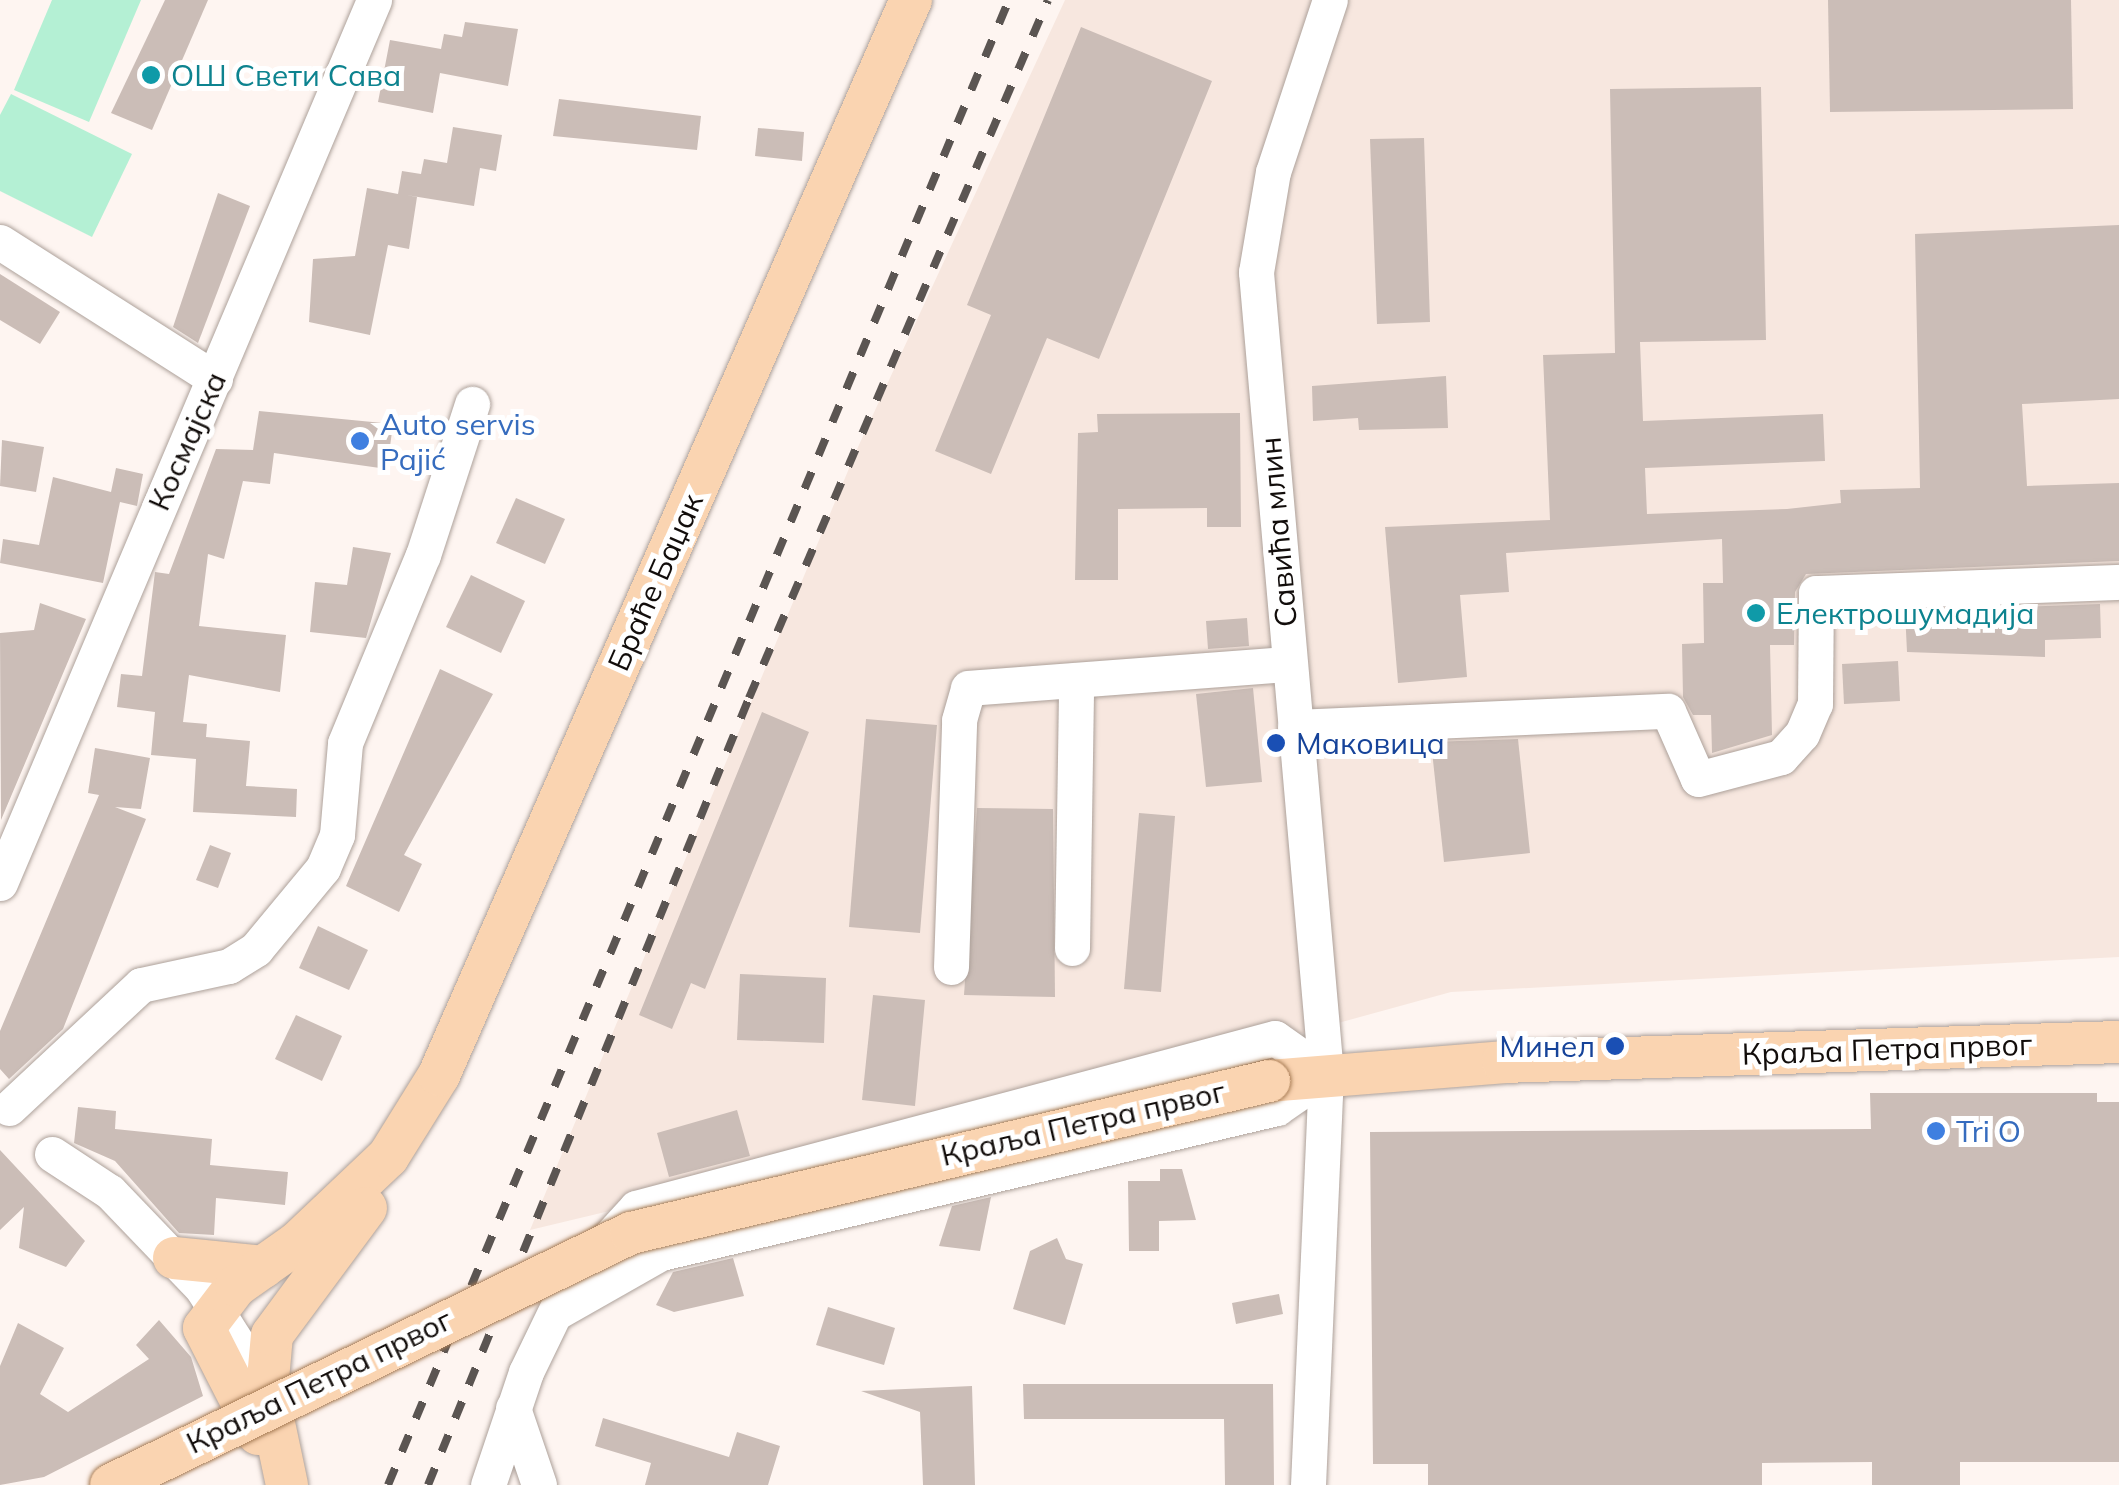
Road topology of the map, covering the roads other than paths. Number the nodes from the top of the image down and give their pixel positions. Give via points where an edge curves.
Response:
1 (374, 0) edge
2 (911, 0) edge
3 (1330, 0) edge
4 (0, 242) edge
5 (215, 379) junction
6 (472, 404) dead end
7 (2119, 582) edge
8 (1289, 664) junction
9 (1076, 680) junction
10 (1295, 727) junction
11 (0, 882) edge
12 (1072, 948) dead end
13 (951, 966) dead end
14 (2119, 1042) edge
15 (1326, 1074) junction
16 (4, 1103) edge
17 (52, 1154) junction
18 (174, 1258) junction
19 (279, 1281) junction
20 (552, 1316) junction
21 (218, 1320) junction
22 (268, 1390) junction
23 (513, 1408) junction
24 (112, 1485) edge
25 (266, 1485) edge
26 (286, 1485) edge
27 (488, 1485) edge
28 (539, 1485) edge
29 (1308, 1485) edge

1 - 5 street, Космајска
2 - 19 main road, Браће Баџак via 439,1075 388,1157 370,1204
3 - 8 street, Савића млин via 1273,172 1256,272
4 - 5 street
5 - 11 street, Космајска
6 - 16 street via 423,555 345,743 338,835 323,868 256,949 230,966 141,985
7 - 10 street via 1816,593 1815,704 1802,734 1782,757 1698,779 1668,711 1369,718
8 - 9 street
8 - 10 street, Савића млин
9 - 12 street
9 - 13 street via 968,688 958,720
10 - 15 street, Савића млин
14 - 15 main road, Краља Петра првог
15 - 20 street via 1277,1108 662,1253
15 - 20 street via 1275,1038 688,1191 619,1218
15 - 24 main road, Краља Петра првог, bridge via 1269,1080 632,1234
15 - 29 street, Савића млин
16 - 17 street
17 - 18 street via 90,1174
17 - 21 street
18 - 19 main road
18 - 21 street
19 - 21 main road
19 - 22 main road, Браће Баџак
20 - 23 street
21 - 22 street
21 - 25 main road
22 - 26 main road, Браће Баџак
23 - 27 street
23 - 28 street

